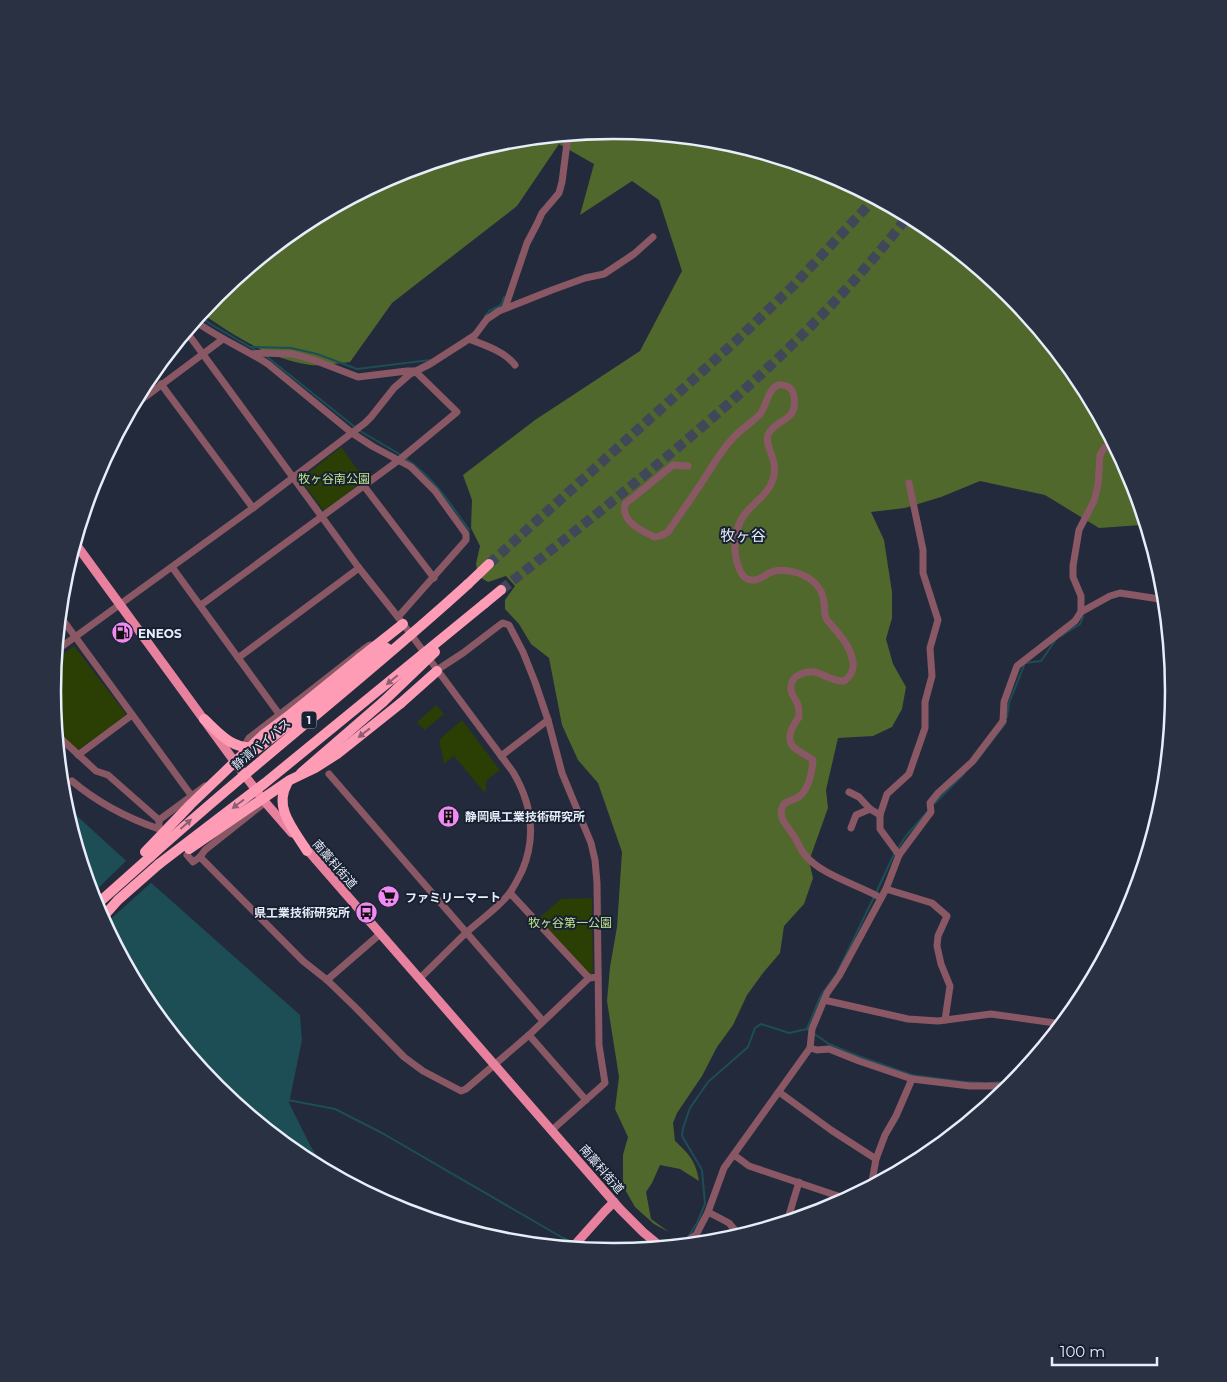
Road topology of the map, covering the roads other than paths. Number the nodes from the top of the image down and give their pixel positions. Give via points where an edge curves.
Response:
1 (568, 141) edge
2 (653, 237) dead end
3 (505, 308) junction
4 (200, 324) edge
5 (190, 337) edge
6 (223, 339) junction
7 (469, 339) junction
8 (202, 353) junction
9 (252, 354) junction
10 (515, 365) dead end
11 (415, 372) junction
12 (161, 384) junction
13 (147, 395) edge
14 (352, 433) junction
15 (1108, 446) edge
16 (399, 460) junction
17 (688, 466) dead end
18 (294, 478) junction
19 (909, 483) dead end
20 (364, 486) junction
21 (253, 508) junction
22 (322, 517) junction
23 (80, 549) edge
24 (489, 564) tunnel mouth
25 (172, 566) junction
26 (359, 568) junction
27 (434, 578) junction
28 (468, 584) junction
29 (501, 590) tunnel mouth
30 (1158, 599) edge
31 (120, 604) junction
32 (484, 604) junction
33 (201, 605) junction
34 (1081, 612) junction
35 (401, 621) junction
36 (65, 624) edge
37 (75, 637) junction
38 (63, 645) edge
39 (376, 645) junction
40 (238, 658) junction
41 (359, 663) junction
42 (437, 670) junction
43 (279, 714) junction
44 (132, 715) junction
45 (204, 719) junction
46 (548, 720) junction
47 (64, 741) edge
48 (261, 745) junction
49 (244, 748) junction
50 (78, 755) junction
51 (501, 756) junction
52 (237, 764) junction
53 (328, 774) dead end
54 (72, 781) dead end
55 (287, 784) junction
56 (849, 792) dead end
57 (191, 795) junction
58 (266, 802) junction
59 (870, 809) junction
60 (880, 815) junction
61 (158, 820) junction
62 (852, 828) dead end
63 (308, 851) junction
64 (186, 855) dead end
65 (899, 855) junction
66 (200, 857) junction
67 (886, 889) junction
68 (510, 893) junction
69 (880, 897) junction
70 (102, 899) edge
71 (102, 900) edge
72 (107, 911) edge
73 (108, 912) edge
74 (466, 933) junction
75 (380, 934) junction
76 (598, 977) junction
77 (589, 978) junction
78 (419, 979) junction
79 (327, 980) junction
80 (824, 1000) junction
81 (945, 1020) junction
82 (543, 1021) junction
83 (1055, 1023) edge
84 (529, 1034) junction
85 (810, 1048) junction
86 (494, 1065) junction
87 (912, 1079) junction
88 (999, 1086) edge
89 (779, 1092) junction
90 (586, 1100) junction
91 (552, 1130) junction
92 (734, 1155) junction
93 (876, 1159) junction
94 (873, 1178) edge
95 (799, 1182) junction
96 (837, 1195) edge
97 (614, 1202) junction
98 (708, 1212) junction
99 (788, 1215) edge
100 (735, 1230) edge
101 (691, 1238) edge
102 (577, 1242) edge
103 (655, 1242) edge

1 - 3 street via 559,193 542,213 527,244
2 - 3 street via 604,274
3 - 7 street via 488,319
4 - 6 street
5 - 8 street
6 - 8 street
6 - 9 street
7 - 10 street via 493,349
7 - 11 street
8 - 12 street
8 - 18 street
9 - 11 street via 293,354 358,377
9 - 14 street
11 - 14 street via 394,388 371,418
11 - 16 street via 457,412
12 - 13 street
12 - 21 street
14 - 16 street
14 - 18 street
15 - 34 street via 1100,455 1098,485 1094,501 1079,530 1073,566 1073,577 1082,596
16 - 20 street
16 - 27 street via 411,467 435,491 466,534 466,540
17 - 69 street via 673,464 625,504 625,515 631,523 654,537 668,532 733,438 762,411 772,389 781,385 790,388 795,401 792,413 767,437 774,463 773,481 740,522 736,535 737,565 744,577 752,580 781,570 798,573 815,583 823,596 826,618 850,649 853,667 844,681 833,680 816,671 795,677 791,682 790,689 799,707 799,717 794,722 789,740 795,749 813,760 812,772 803,792 785,803 781,817 805,855 820,868
18 - 21 street
18 - 22 street
19 - 60 street via 924,550 923,573 938,620 930,648 932,676 924,702 925,728 909,774 887,794
20 - 22 street
20 - 27 street
21 - 25 street
22 - 26 street
22 - 33 street
23 - 31 main road, 南藁科街道
24 - 28 highway, 静清バイパス / 1
25 - 31 street
25 - 33 street
26 - 35 street
26 - 40 street
27 - 35 street
28 - 41 highway, 1, bridge via 405,634
71 -> 28 highway, 静清バイパス / 1, bridge via 197,814
29 - 32 highway, 1
30 - 34 street via 1120,593
31 - 37 street
31 - 45 main road, 南藁科街道
32 - 55 highway, 1, bridge via 383,702
32 -> 72 highway, 1, bridge via 265,783 158,864
33 - 40 street
34 - 65 street via 1075,621 1018,666 1004,702 1003,721 972,762 930,803 931,812
35 - 39 highway, 1
35 - 42 street
36 - 37 street
37 - 38 street
37 - 44 street
39 - 41 highway, 1
39 - 43 street via 364,648
40 - 43 street
41 - 48 highway, 1 via 306,712
41 - 70 highway, 1, bridge via 243,754
42 - 46 street via 500,624 506,623 535,682
42 - 51 street
42 -> 73 highway, 1, bridge via 337,754 290,780 184,853
43 - 49 street via 249,738
44 - 50 street
44 - 57 street
45 - 49 highway via 230,742
45 - 52 main road, 南藁科街道
46 - 51 street
46 - 76 street via 562,773 591,842 595,860
47 - 50 street
48 - 49 highway, 1
48 - 52 highway, 1
50 - 61 street via 96,771 108,775
51 - 68 street via 522,790 531,829 528,853
52 - 57 street
52 - 58 main road, 南藁科街道
53 - 74 street
54 - 61 street via 130,819 159,828
55 - 58 highway, 1
55 - 63 highway via 282,795 283,810
56 - 59 street
57 - 61 street
58 - 63 main road, 南藁科街道
58 - 66 street
59 - 60 street
59 - 62 street via 856,815
60 - 65 street via 880,829
63 - 75 main road, 南藁科街道
64 - 66 street via 193,862
65 - 67 street
66 - 79 street via 303,961
67 - 69 street
67 - 81 street via 932,903 947,916 937,946 940,964 950,986
68 - 74 street
68 - 77 street
69 - 80 street via 840,976
74 - 78 street
74 - 82 street
75 - 78 main road, 南藁科街道
75 - 79 street
76 - 77 street
76 - 90 street via 599,1045 605,1083
77 - 82 street
78 - 86 main road, 南藁科街道
79 - 86 street via 404,1057 433,1077 463,1091
80 - 81 street via 908,1019
80 - 85 street via 812,1029
81 - 83 street via 991,1014
82 - 84 street
84 - 86 street
84 - 90 street
85 - 87 street via 829,1049
85 - 89 street
86 - 91 main road, 南藁科街道
87 - 88 street
87 - 93 street
89 - 92 street
89 - 93 street
90 - 91 street
91 - 97 main road, 南藁科街道
92 - 95 street via 749,1166
92 - 98 street via 724,1168
93 - 94 street
95 - 96 street
95 - 99 street
97 - 102 main road
97 - 103 main road, 南藁科街道
98 - 100 street
98 - 101 street

